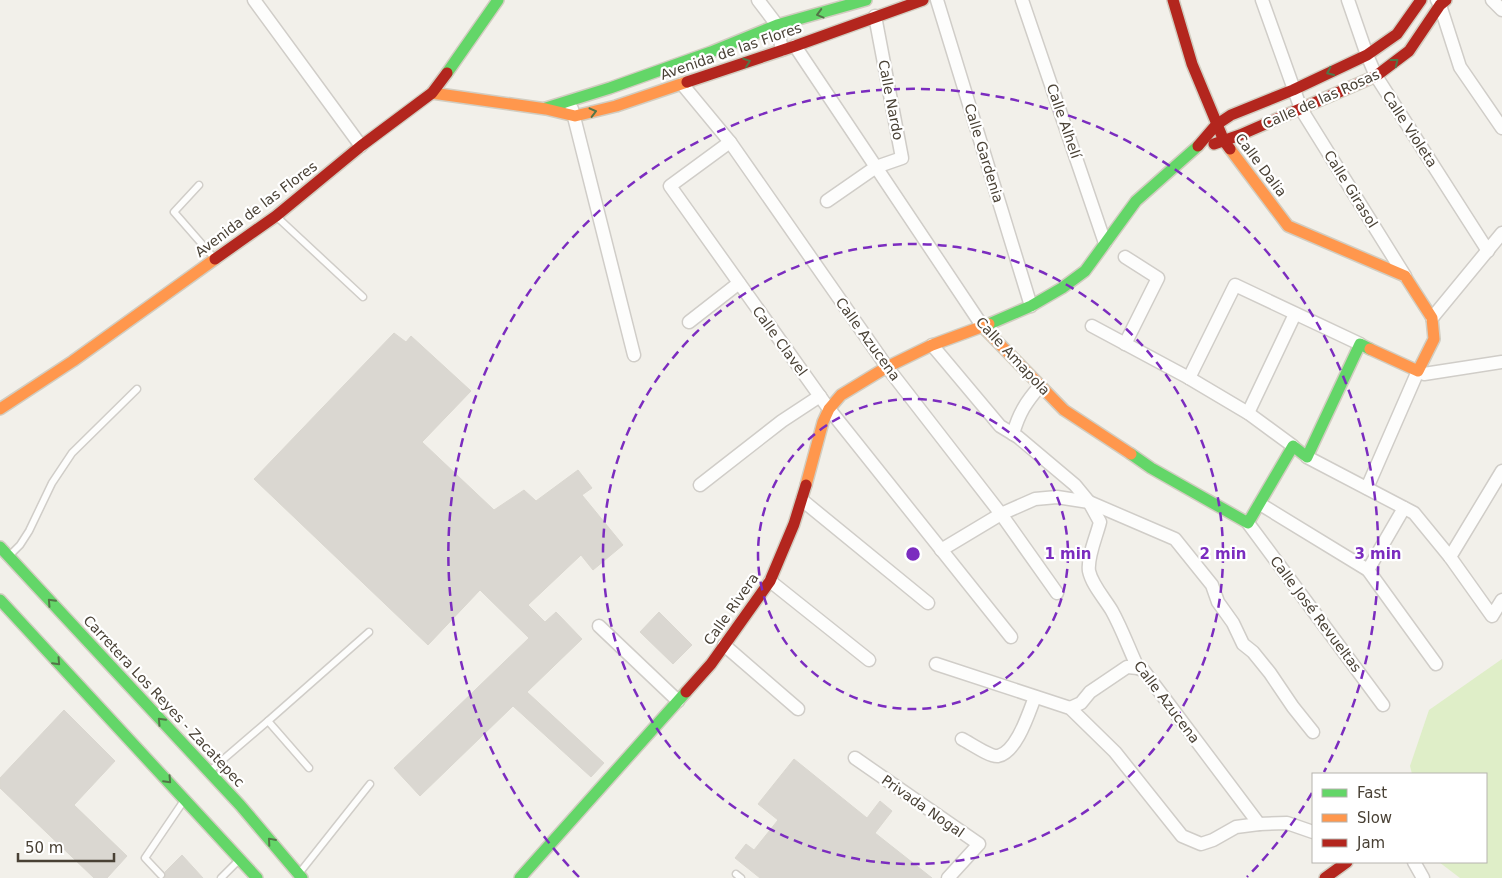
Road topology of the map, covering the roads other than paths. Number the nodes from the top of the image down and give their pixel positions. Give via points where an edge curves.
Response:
1 (254, 0) edge
2 (498, 0) edge
3 (758, 0) edge
4 (866, 0) edge
5 (923, 0) edge
6 (936, 0) edge
7 (1022, 0) edge
8 (1173, 0) edge
9 (1262, 0) edge
10 (1348, 0) edge
11 (1421, 0) edge
12 (1492, 0) edge
13 (1441, 2) edge
14 (849, 3) edge
15 (1502, 10) edge
16 (875, 16) junction
17 (856, 23) junction
18 (777, 25) junction
19 (796, 46) junction
20 (782, 50) junction
21 (711, 52) junction
22 (1367, 55) junction
23 (716, 72) junction
24 (1376, 76) junction
25 (682, 84) junction
26 (1293, 90) junction
27 (432, 93) junction
28 (570, 102) junction
29 (546, 108) junction
30 (1301, 109) junction
31 (575, 116) junction
32 (1216, 125) junction
33 (1502, 128) edge
34 (1224, 141) junction
35 (730, 142) junction
36 (361, 146) junction
37 (1196, 148) junction
38 (876, 167) junction
39 (199, 185) dead end
40 (827, 201) dead end
41 (276, 216) junction
42 (1502, 233) edge
43 (1106, 243) junction
44 (1488, 250) junction
45 (1125, 257) dead end
46 (216, 260) junction
47 (1405, 276) junction
48 (739, 284) junction
49 (363, 297) dead end
50 (1031, 306) junction
51 (1295, 314) junction
52 (1432, 318) junction
53 (689, 322) dead end
54 (1092, 326) dead end
55 (983, 327) junction
56 (1125, 344) junction
57 (1360, 344) junction
58 (932, 345) junction
59 (634, 355) dead end
60 (1502, 362) edge
61 (887, 368) junction
62 (1418, 371) junction
63 (1189, 378) junction
64 (1040, 386) junction
65 (137, 388) dead end
66 (820, 396) junction
67 (0, 409) edge
68 (828, 409) junction
69 (1248, 413) junction
70 (1013, 434) junction
71 (1293, 446) junction
72 (1307, 457) junction
73 (1502, 471) edge
74 (700, 485) dead end
75 (1367, 488) junction
76 (802, 500) junction
77 (1089, 502) junction
78 (1260, 504) junction
79 (1404, 508) junction
80 (1001, 514) junction
81 (1248, 523) junction
82 (0, 547) edge
83 (941, 550) junction
84 (9, 556) junction
85 (1450, 557) junction
86 (1368, 570) junction
87 (770, 581) junction
88 (1057, 593) dead end
89 (0, 600) edge
90 (1502, 600) edge
91 (928, 603) dead end
92 (599, 626) dead end
93 (369, 632) dead end
94 (1011, 637) dead end
95 (724, 645) junction
96 (868, 660) dead end
97 (936, 664) dead end
98 (1436, 664) dead end
99 (1138, 668) junction
100 (1035, 697) junction
101 (678, 701) junction
102 (1383, 705) dead end
103 (1070, 708) junction
104 (798, 709) dead end
105 (268, 722) junction
106 (1312, 732) dead end
107 (962, 739) dead end
108 (855, 758) dead end
109 (309, 768) dead end
110 (209, 772) junction
111 (370, 784) dead end
112 (186, 799) junction
113 (1259, 824) junction
114 (1312, 832) edge
115 (241, 859) junction
116 (1345, 863) edge
117 (1415, 863) edge
118 (161, 875) dead end
119 (301, 876) edge
120 (221, 878) edge
121 (257, 878) edge
122 (520, 878) edge
123 (948, 878) edge
124 (1325, 878) edge
125 (1423, 878) edge

1 - 36 street
2 - 27 main road
3 - 18 street
4 - 14 main road, Avenida de las Flores
5 - 16 main road, Avenida de las Flores
6 - 50 street, Calle Gardenia
7 - 43 street, Calle Alhelí
8 - 32 main road, Calle Dalia via 1192,64
9 - 26 street, Calle Girasol
10 - 22 street, Calle Violeta
11 - 22 main road, Calle de las Rosas via 1397,34
12 - 15 street
24 -> 13 main road, Calle de las Rosas via 1409,51
13 - 33 street via 1460,68
14 - 17 street
14 -> 18 main road, Avenida de las Flores
16 - 17 main road, Avenida de las Flores
16 - 38 street, Calle Nardo via 902,158
17 - 19 main road, Avenida de las Flores
18 - 20 street
18 - 21 main road, Avenida de las Flores
19 - 20 main road, Avenida de las Flores
19 - 38 street, Calle Amapola
23 -> 20 main road, Avenida de las Flores
21 - 23 street
21 - 28 main road, Avenida de las Flores
22 - 24 street, Calle Violeta
22 -> 26 main road, Calle de las Rosas
23 - 25 main road, Avenida de las Flores
24 - 30 main road, Calle de las Rosas
24 - 44 street, Calle Violeta
31 -> 25 main road, Avenida de las Flores
25 - 35 street, Calle Azucena
26 - 30 street, Calle Girasol
26 - 32 main road, Calle de las Rosas
27 - 29 main road, Avenida de las Flores
27 - 36 main road, Avenida de las Flores
28 - 29 main road, Avenida de las Flores
28 - 31 street
29 - 31 main road, Avenida de las Flores
30 - 34 main road, Calle de las Rosas
30 - 47 street, Calle Girasol
31 - 59 street
32 - 34 main road, Calle Dalia
32 - 37 main road, Calle de las Rosas
34 - 37 main road, Calle de las Rosas
34 - 47 main road, Calle Dalia via 1288,226
35 - 48 street, Calle Clavel via 670,186
35 - 61 street, Calle Azucena
36 - 41 main road, Avenida de las Flores
37 - 43 main road, Calle de las Rosas via 1136,201
38 - 40 street
38 - 55 street, Calle Amapola
39 - 46 lane via 174,212
41 - 46 main road, Avenida de las Flores
41 - 49 lane
42 - 44 street
43 - 50 main road, Calle de las Rosas via 1085,271
44 - 52 street
45 - 56 street via 1158,278
46 - 67 main road, Avenida de las Flores
47 - 52 main road, Calle Girasol
48 - 53 street
48 - 66 street, Calle Clavel
50 - 55 main road, Calle de las Rosas
51 - 57 street
51 - 63 street via 1235,285
51 - 69 street
52 - 62 main road via 1434,339
54 - 56 street
55 - 58 main road, Calle Rivera
55 - 64 main road, Calle Amapola
56 - 63 street
57 - 62 main road
57 - 72 main road
58 - 61 main road, Calle Rivera
58 - 70 street, Calle Azucena via 1000,426
60 - 62 street via 1424,374
61 - 68 main road, Calle Rivera via 841,395
61 - 80 street, Calle Azucena
62 - 75 street
63 - 69 street
64 - 70 street via 1024,405
64 - 81 main road, Calle Amapola via 1064,410 1151,468
65 - 84 lane via 72,453 52,483 29,531
66 - 68 street, Calle Clavel
66 - 74 street
68 - 76 main road, Calle Rivera
68 - 83 street, Calle Clavel
69 - 71 street
70 - 77 street, Calle Azucena via 1074,485
71 - 72 main road
71 - 78 main road
72 - 75 street
73 - 85 street
75 - 79 street
76 - 87 main road, Calle Rivera
76 - 91 street
77 - 80 street via 1057,497 1035,499
77 - 99 street, Calle Azucena via 1100,522 1090,554 1089,570
77 - 106 street via 1175,539 1212,586 1243,644 1270,673
78 - 81 main road
78 - 86 street
79 - 85 street via 1414,512
79 - 86 street
80 - 83 street
80 - 88 street, Calle Azucena
81 - 102 street, Calle José Revueltas
82 - 84 main road, Carretera Los Reyes - Zacatepec
83 - 94 street, Calle Clavel
110 -> 84 main road, Carretera Los Reyes - Zacatepec
85 - 90 street via 1492,616
86 - 98 street
87 - 95 main road, Calle Rivera
87 - 96 street
89 -> 112 main road
92 - 101 street
93 - 105 lane
95 - 101 main road, Calle Rivera
95 - 104 street
97 - 100 street
99 - 103 street via 1126,667
99 - 113 street, Calle Azucena via 1144,671
100 - 103 street
100 - 107 street via 1017,739 998,756
101 - 122 main road, Calle Rivera
103 - 113 street via 1116,752 1182,836 1201,844 1236,827
105 - 109 lane
105 - 110 lane
108 - 123 street, Privada Nogal via 979,844
119 -> 110 main road, Carretera Los Reyes - Zacatepec
111 - 119 lane
112 - 115 main road
112 - 118 lane via 144,858
113 - 114 street via 1287,823
115 - 120 lane
115 - 121 main road
116 - 124 main road
117 - 125 street

